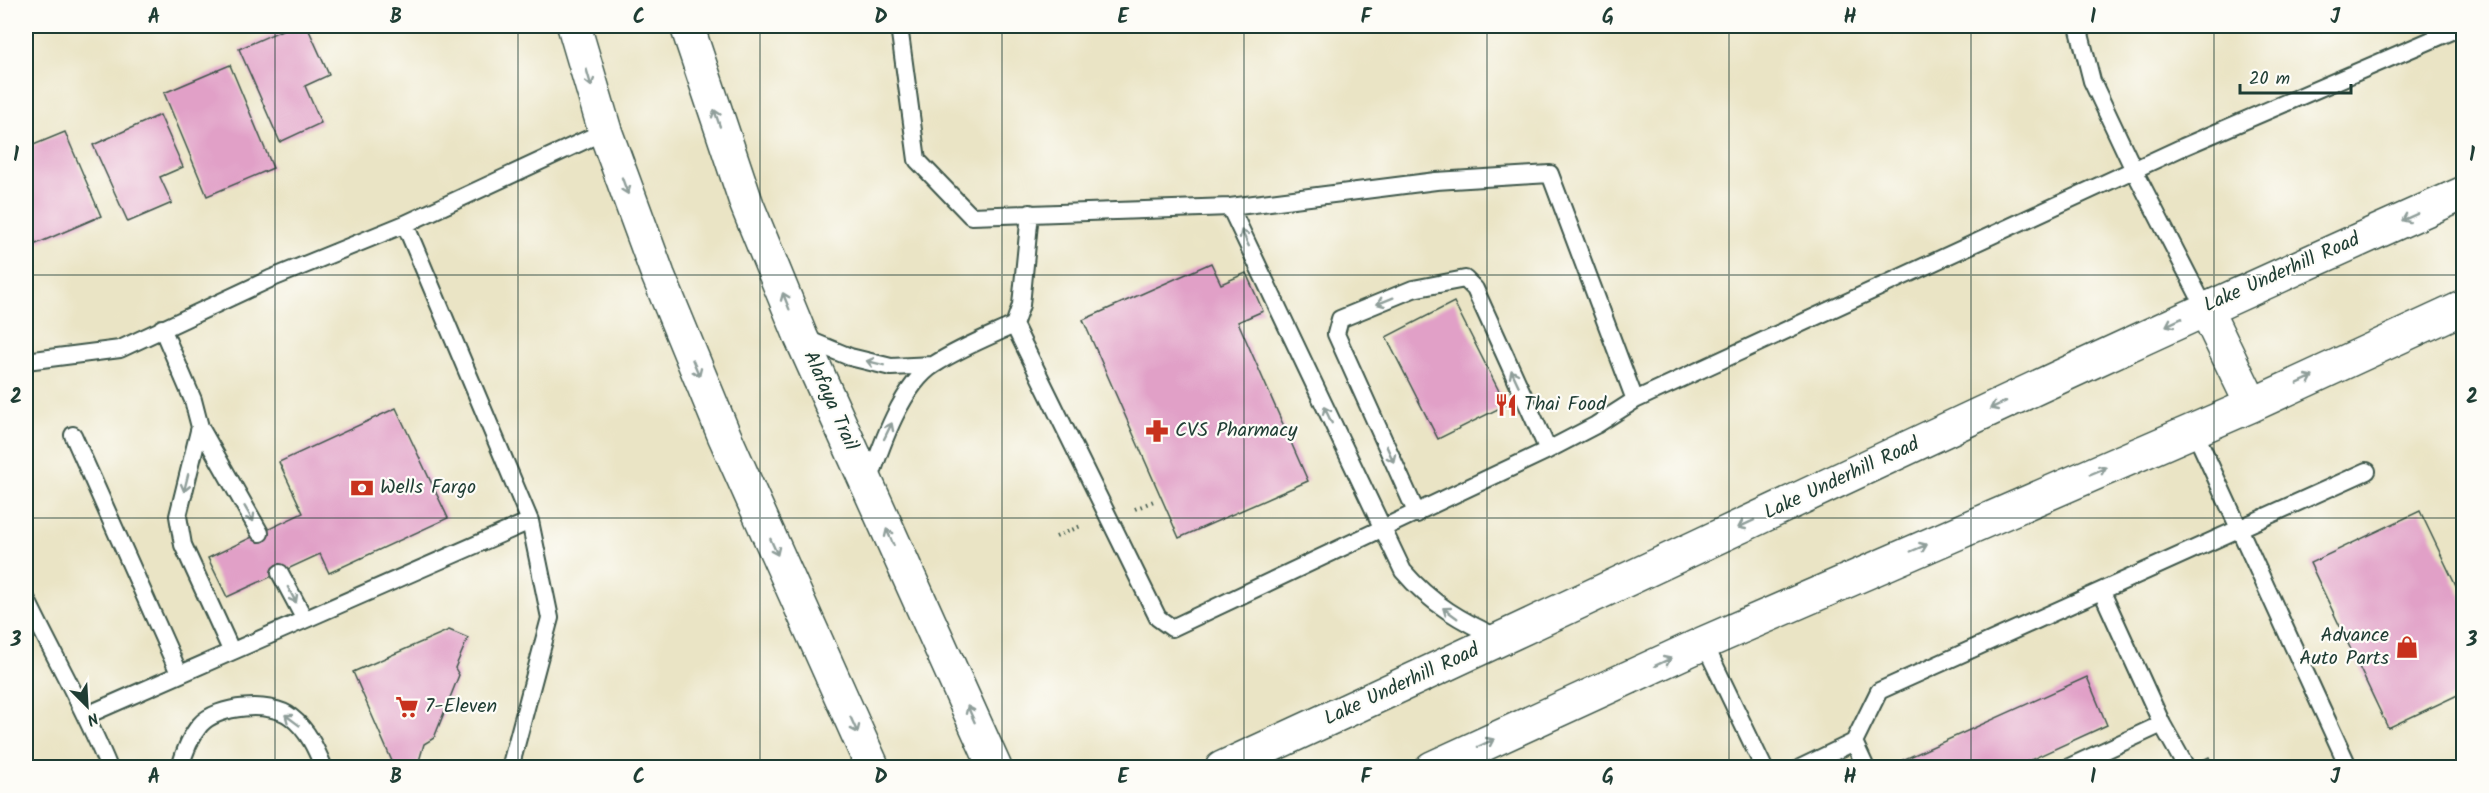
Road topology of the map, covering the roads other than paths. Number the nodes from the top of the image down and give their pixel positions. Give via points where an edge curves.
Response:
1 (574, 26) edge
2 (687, 26) edge
3 (900, 26) edge
4 (2078, 26) edge
5 (2463, 26) edge
6 (605, 131) junction
7 (2134, 170) junction
8 (2463, 193) edge
9 (1230, 207) junction
10 (1030, 213) junction
11 (405, 224) junction
12 (2463, 307) edge
13 (2205, 308) junction
14 (1014, 325) junction
15 (162, 328) junction
16 (801, 337) junction
17 (26, 361) edge
18 (933, 364) junction
19 (1635, 400) junction
20 (2252, 405) junction
21 (200, 427) junction
22 (2194, 430) junction
23 (73, 435) dead end
24 (1548, 450) junction
25 (2367, 471) dead end
26 (867, 486) junction
27 (1417, 514) junction
28 (530, 520) junction
29 (2237, 528) junction
30 (1383, 530) junction
31 (260, 533) dead end
32 (280, 573) dead end
33 (2102, 592) junction
34 (26, 598) edge
35 (304, 618) junction
36 (1502, 639) junction
37 (1704, 643) junction
38 (231, 650) junction
39 (179, 674) junction
40 (87, 715) junction
41 (2162, 724) junction
42 (1854, 742) junction
43 (2094, 762) edge
44 (2186, 767) edge
45 (109, 768) edge
46 (180, 768) edge
47 (324, 768) edge
48 (510, 768) edge
49 (873, 768) edge
50 (995, 768) edge
51 (1222, 768) edge
52 (1432, 768) edge
53 (1764, 768) edge
54 (1800, 768) edge
55 (1866, 768) edge
56 (2067, 768) edge
57 (2349, 768) edge

1 -> 6 street
16 -> 2 street, Alafaya Trail via 747,205
3 - 10 lane via 917,160 971,216
4 - 7 lane via 2092,81
5 - 7 lane
6 - 11 lane
6 -> 49 street via 658,275 724,435
7 - 13 lane
7 - 19 lane
8 -> 13 street, Lake Underhill Road
9 - 10 lane
9 - 19 lane via 1436,181 1550,174
30 -> 9 lane
10 - 14 lane via 1021,304
11 - 15 lane
11 - 28 lane
20 -> 12 street
13 - 20 street
13 -> 36 street, Lake Underhill Road
14 - 18 lane
14 - 30 lane via 1158,618 1172,628
15 - 17 lane via 120,349
15 - 21 lane via 193,400
18 -> 16 lane via 891,367 850,357
16 - 26 street, Alafaya Trail
26 -> 18 lane via 881,444 904,397
19 - 24 lane
20 - 22 street
21 -> 31 lane
21 -> 38 lane via 178,516 183,545
22 - 29 lane
37 -> 22 street
23 - 39 lane
24 - 27 lane
24 -> 27 lane via 1475,289 1465,279 1413,289 1340,319 1336,334
25 - 29 lane
50 -> 26 street, Alafaya Trail
27 - 30 lane
28 - 35 lane
28 - 48 lane via 550,618
29 - 33 lane
29 - 57 lane
36 -> 30 lane via 1460,620 1422,593 1403,571
32 -> 35 lane
33 - 41 lane
33 - 42 lane via 1880,691
34 - 40 lane
35 - 38 lane
36 - 51 street, Lake Underhill Road
52 -> 37 street
37 - 53 lane
38 - 39 lane
39 - 40 lane
40 - 45 lane
41 - 43 lane
41 - 44 lane
42 - 54 lane
42 - 55 lane
43 - 56 lane
47 -> 46 lane via 310,737 290,716 255,706 225,711 201,724 184,752

